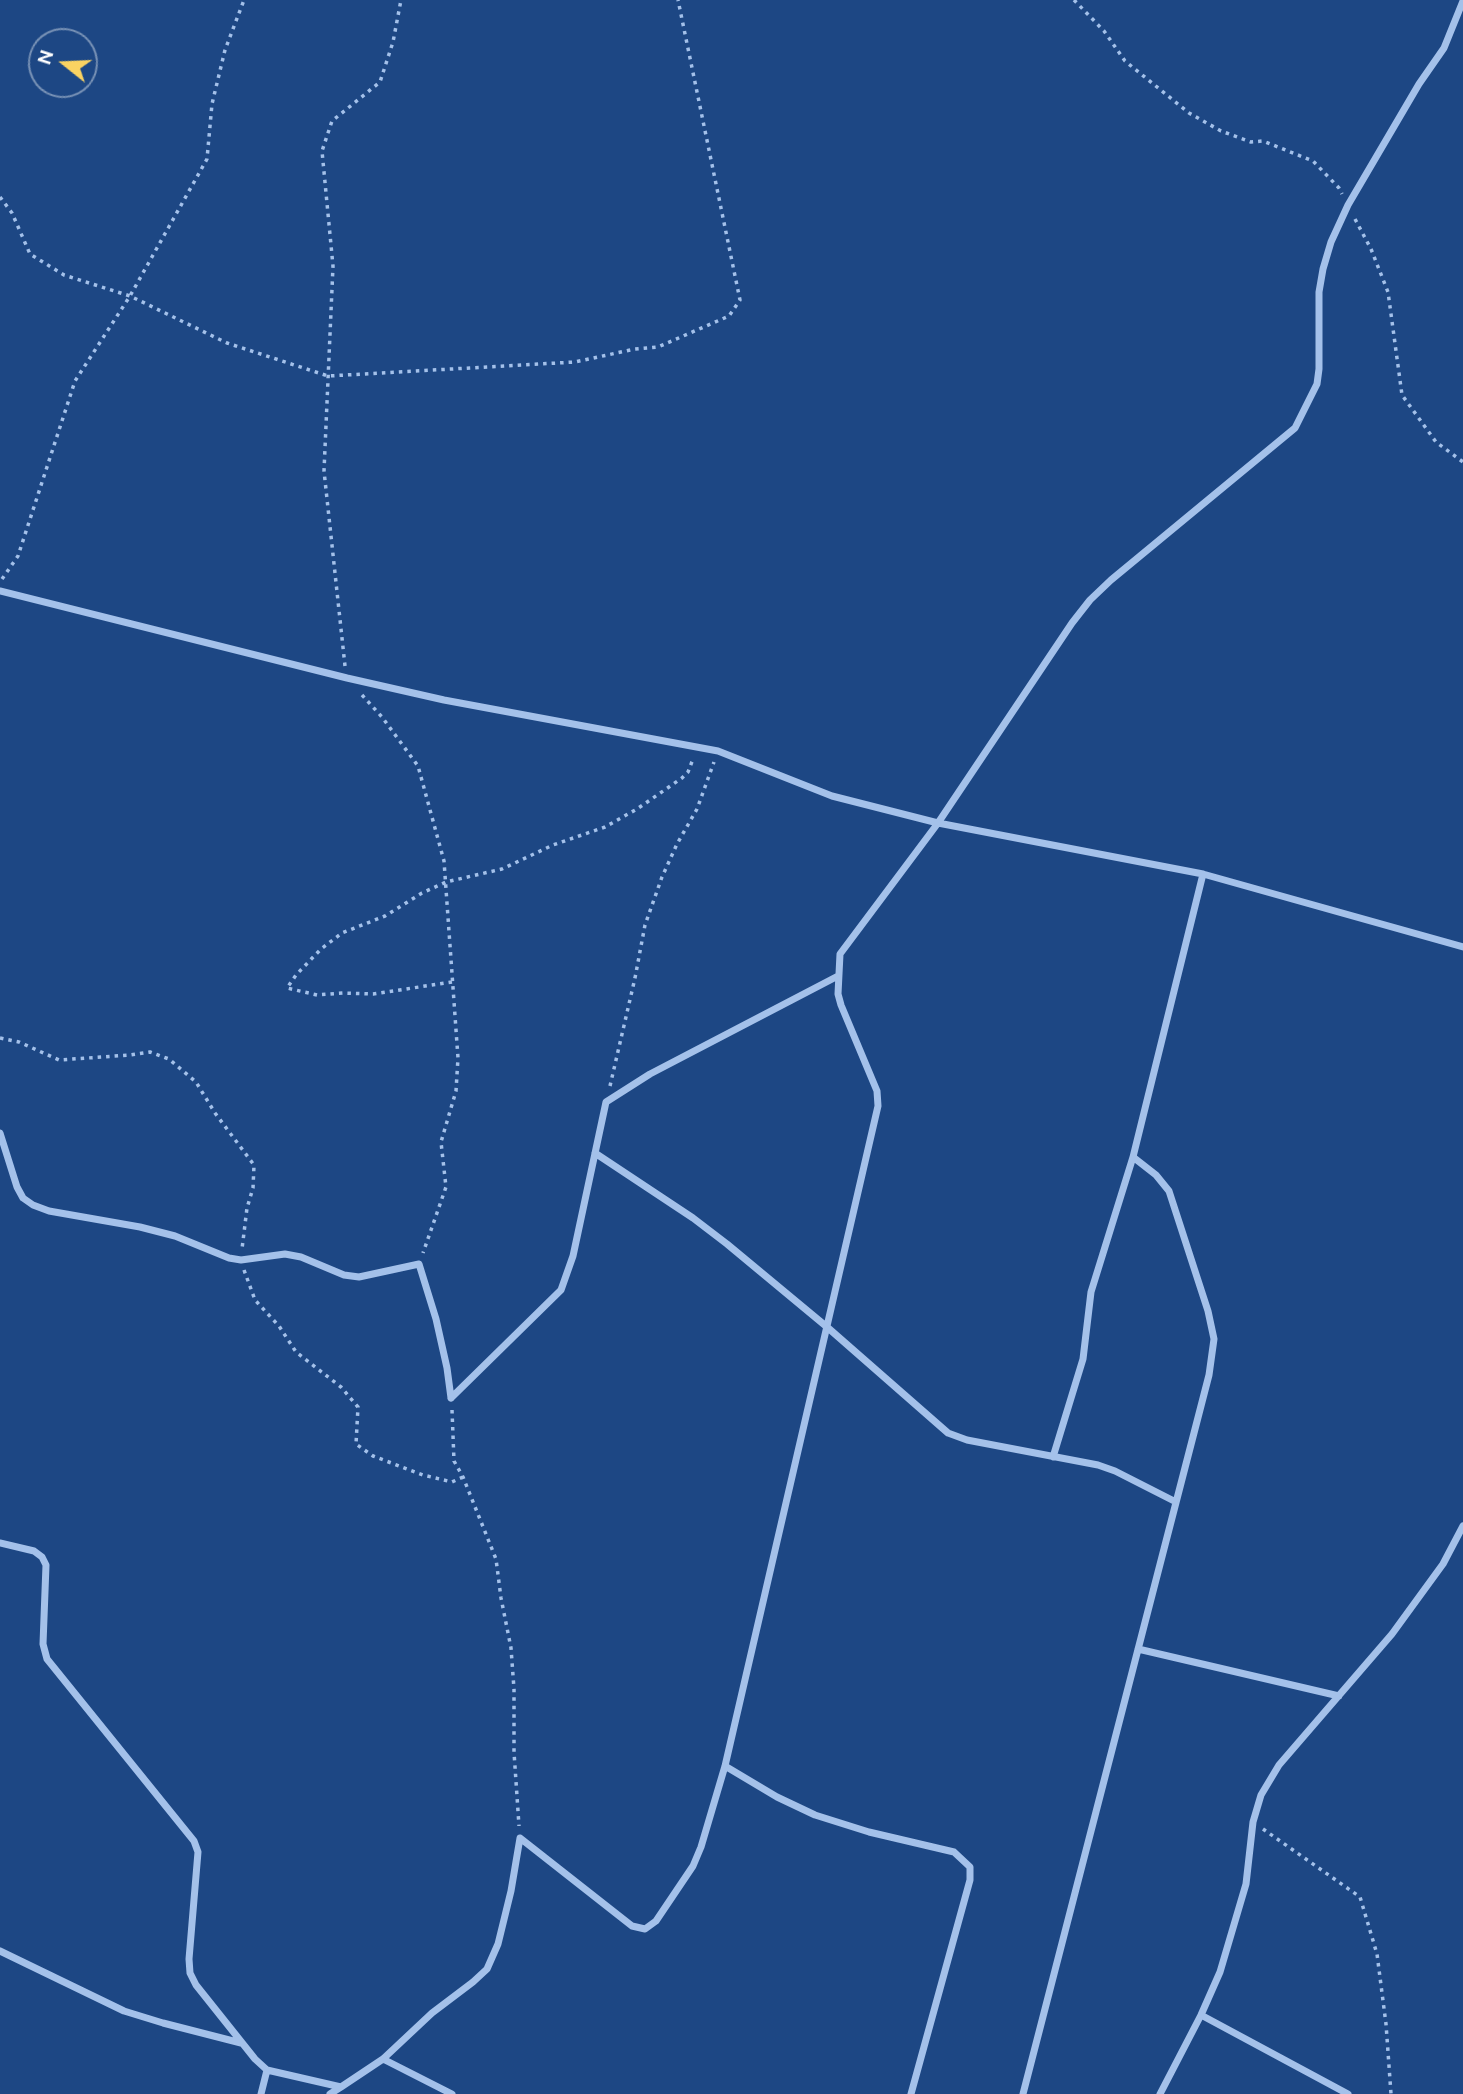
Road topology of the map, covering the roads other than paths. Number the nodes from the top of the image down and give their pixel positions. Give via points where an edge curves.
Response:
1 (1463, 1) edge
2 (0, 591) edge
3 (938, 823) junction
4 (1203, 874) junction
5 (1463, 947) edge
6 (838, 976) junction
7 (0, 1133) edge
8 (595, 1153) junction
9 (1133, 1157) junction
10 (827, 1326) junction
11 (1053, 1457) junction
12 (1176, 1502) junction
13 (1463, 1526) edge
14 (0, 1542) edge
15 (1138, 1649) junction
16 (1339, 1696) junction
17 (725, 1766) junction
18 (0, 1951) edge
19 (1201, 2015) junction
20 (242, 2043) junction
21 (383, 2059) junction
22 (267, 2070) junction
23 (341, 2087) junction
24 (261, 2094) edge
25 (330, 2094) edge
26 (451, 2094) edge
27 (911, 2094) edge
28 (1023, 2094) edge
29 (1160, 2094) edge
30 (1348, 2094) edge

1 - 3 street via 1444,48 1348,205 1331,242 1319,292 1317,384 1295,428 1090,600
2 - 3 street via 347,678 718,751 832,796
3 - 4 street
3 - 6 street via 846,944
4 - 5 street
4 - 9 street
6 - 8 street via 650,1074 606,1102
6 - 10 street via 841,1005 877,1091 878,1106
7 - 8 street via 23,1198 49,1211 140,1227 241,1260 285,1254 301,1257 344,1275 359,1277 419,1264 436,1319 451,1398 561,1290
8 - 10 street via 693,1218
9 - 11 street via 1091,1292 1083,1359
9 - 12 street via 1169,1191 1214,1339
10 - 11 street via 948,1433
10 - 17 street
11 - 12 street via 1115,1471
12 - 15 street
13 - 16 street via 1443,1564 1392,1634
14 - 20 street via 42,1557 46,1564 43,1644 47,1659 194,1841 198,1853 190,1973
15 - 16 street
15 - 28 street
16 - 19 street via 1279,1765 1261,1795 1246,1884 1220,1972
17 - 21 street via 693,1866 656,1921 645,1929 632,1926 520,1838 498,1944 487,1969
17 - 27 street via 815,1815 954,1852 970,1867
18 - 20 street via 124,2011
19 - 29 street
19 - 30 street
20 - 22 street
21 - 23 street
21 - 26 street
22 - 23 street
22 - 24 street
23 - 25 street

